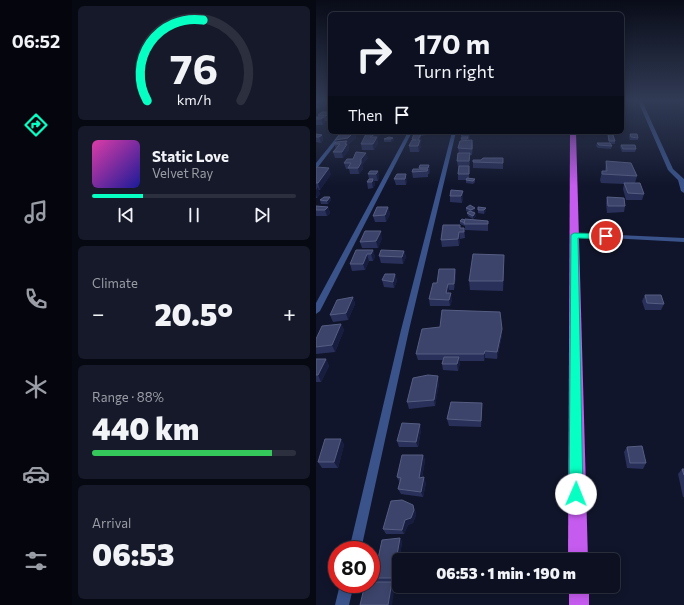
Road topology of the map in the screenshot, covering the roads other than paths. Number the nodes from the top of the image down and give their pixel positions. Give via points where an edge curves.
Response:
1 (653, 129) edge
2 (341, 134) edge
3 (409, 134) edge
4 (453, 134) edge
5 (573, 134) edge
6 (316, 166) edge
7 (684, 191) edge
8 (574, 235) junction
9 (684, 240) edge
10 (316, 311) edge
11 (356, 541) edge
12 (578, 553) edge
13 (345, 593) edge
14 (579, 593) edge
15 (342, 605) edge
16 (579, 605) edge

1 - 7 street via 672,170 682,179
2 - 6 street
3 - 10 street
4 - 11 street via 404,330
5 - 8 highway
8 - 9 street
8 - 12 highway
13 - 15 street
14 - 16 highway

